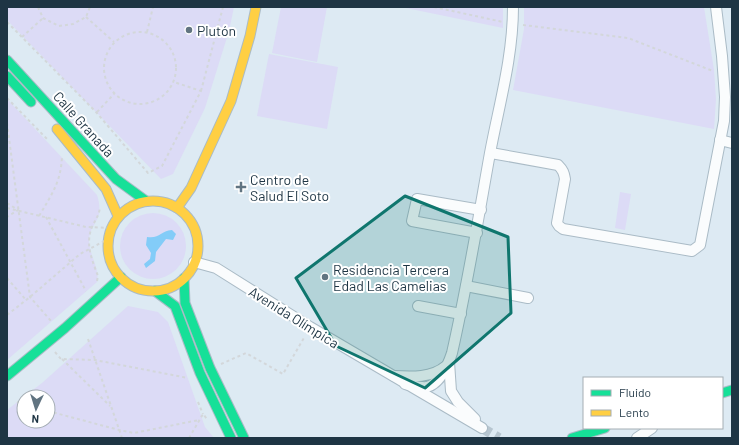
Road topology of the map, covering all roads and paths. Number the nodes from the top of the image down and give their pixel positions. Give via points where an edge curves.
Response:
1 (38, 7) edge
2 (90, 7) edge
3 (153, 7) edge
4 (223, 7) edge
5 (256, 7) edge
6 (434, 7) edge
7 (513, 7) edge
8 (716, 7) edge
9 (86, 17) junction
10 (44, 18) junction
11 (7, 22) edge
12 (513, 24) junction
13 (147, 32) junction
14 (22, 37) junction
15 (114, 42) junction
16 (727, 55) edge
17 (7, 60) edge
18 (7, 76) edge
19 (724, 76) junction
20 (174, 82) junction
21 (201, 91) junction
22 (114, 94) junction
23 (7, 98) edge
24 (39, 110) dead end
25 (96, 112) junction
26 (50, 121) dead end
27 (7, 124) edge
28 (8, 138) edge
29 (720, 140) junction
30 (51, 143) dead end
31 (732, 143) edge
32 (490, 153) junction
33 (67, 160) dead end
34 (146, 201) junction
35 (7, 203) edge
36 (100, 206) dead end
37 (7, 208) edge
38 (177, 208) junction
39 (18, 210) junction
40 (481, 210) junction
41 (39, 216) junction
42 (118, 216) junction
43 (7, 217) edge
44 (46, 217) junction
45 (92, 227) junction
46 (111, 228) junction
47 (477, 234) junction
48 (108, 239) junction
49 (89, 249) junction
50 (71, 262) junction
51 (194, 262) junction
52 (121, 277) junction
53 (7, 278) edge
54 (184, 278) junction
55 (97, 282) dead end
56 (91, 286) dead end
57 (466, 286) junction
58 (155, 291) junction
59 (30, 297) junction
60 (528, 298) dead end
61 (26, 300) junction
62 (418, 306) dead end
63 (7, 314) edge
64 (461, 314) junction
65 (47, 325) dead end
66 (310, 327) junction
67 (88, 339) dead end
68 (47, 344) junction
69 (61, 359) junction
70 (95, 360) junction
71 (449, 362) junction
72 (210, 368) junction
73 (424, 375) junction
74 (7, 376) edge
75 (392, 376) junction
76 (189, 378) dead end
77 (437, 382) junction
78 (405, 384) junction
79 (451, 391) junction
80 (111, 407) junction
81 (56, 413) edge
82 (199, 420) junction
83 (209, 422) dead end
84 (602, 429) edge
85 (650, 429) edge
86 (119, 430) junction
87 (122, 438) edge
88 (188, 438) edge
89 (231, 438) edge
90 (244, 438) edge
91 (572, 438) edge
92 (637, 438) edge

1 - 10 path
2 - 9 path
3 - 13 path
4 - 21 path
5 - 38 street via 231,101 191,188
6 - 12 path
7 - 12 street
8 - 16 street
9 - 10 path via 73,24 59,26
9 - 15 path
10 - 14 path
11 - 14 path
12 - 19 path via 628,38
12 - 32 street via 511,48
13 - 15 path via 133,32
13 - 20 path via 161,38 172,50 177,67
14 - 25 path
15 - 22 path via 106,54 103,70 106,83
16 - 19 street
17 - 34 street, Calle Granada via 116,179
18 - 24 street, Calle Granada
19 - 29 street via 724,121
20 - 21 path
20 - 22 path via 165,95 150,103 132,104
21 - 25 path via 162,166 148,173
22 - 25 path
23 - 30 path
26 - 42 street, Calle Granada via 106,189
27 - 28 path
28 - 39 path
29 - 31 street
29 - 32 street via 700,245 692,251 563,229 558,223 565,179 562,169 558,165
32 - 40 street
33 - 41 path via 62,154 56,188
34 - 38 street via 160,201
34 - 42 street via 131,206
35 - 39 path
36 - 45 path via 99,215
37 - 39 path
38 - 51 street via 192,224 197,236 198,249
39 - 41 path
39 - 43 path
39 - 59 path
40 - 47 street
40 - 47 street via 416,199 412,221
41 - 44 path
42 - 46 street
44 - 45 path
44 - 50 path
45 - 46 path
45 - 49 path
46 - 48 street
47 - 57 street
48 - 49 path
48 - 52 street via 108,255 114,270
49 - 50 path
49 - 55 path via 98,276
50 - 56 path via 86,291
50 - 59 path
51 - 54 street
51 - 66 street, Avenida Olímpica via 216,268
52 - 58 street via 139,289
52 - 68 street
53 - 61 path
54 - 58 street via 170,287
54 - 72 street via 185,303
57 - 60 street
57 - 64 street
58 - 89 street via 175,306 200,373
59 - 61 path
59 - 65 path via 51,321
61 - 63 path
62 - 64 street
64 - 71 street
66 - 72 path via 283,374 246,353
66 - 75 street, Avenida Olímpica
67 - 70 path
68 - 69 path
68 - 74 street
69 - 70 path
69 - 80 path
70 - 76 path
70 - 80 path
71 - 73 street via 442,369
71 - 77 street
71 - 79 street
72 - 90 street
73 - 75 street
73 - 77 street
75 - 78 street, Avenida Olímpica
77 - 78 street via 426,387
77 - 79 street
78 - 79 street, Avenida Olímpica via 482,428
80 - 86 path
81 - 86 path
82 - 83 path via 203,414
82 - 86 path via 134,433
82 - 88 path
84 - 91 street
85 - 92 street
86 - 87 path

